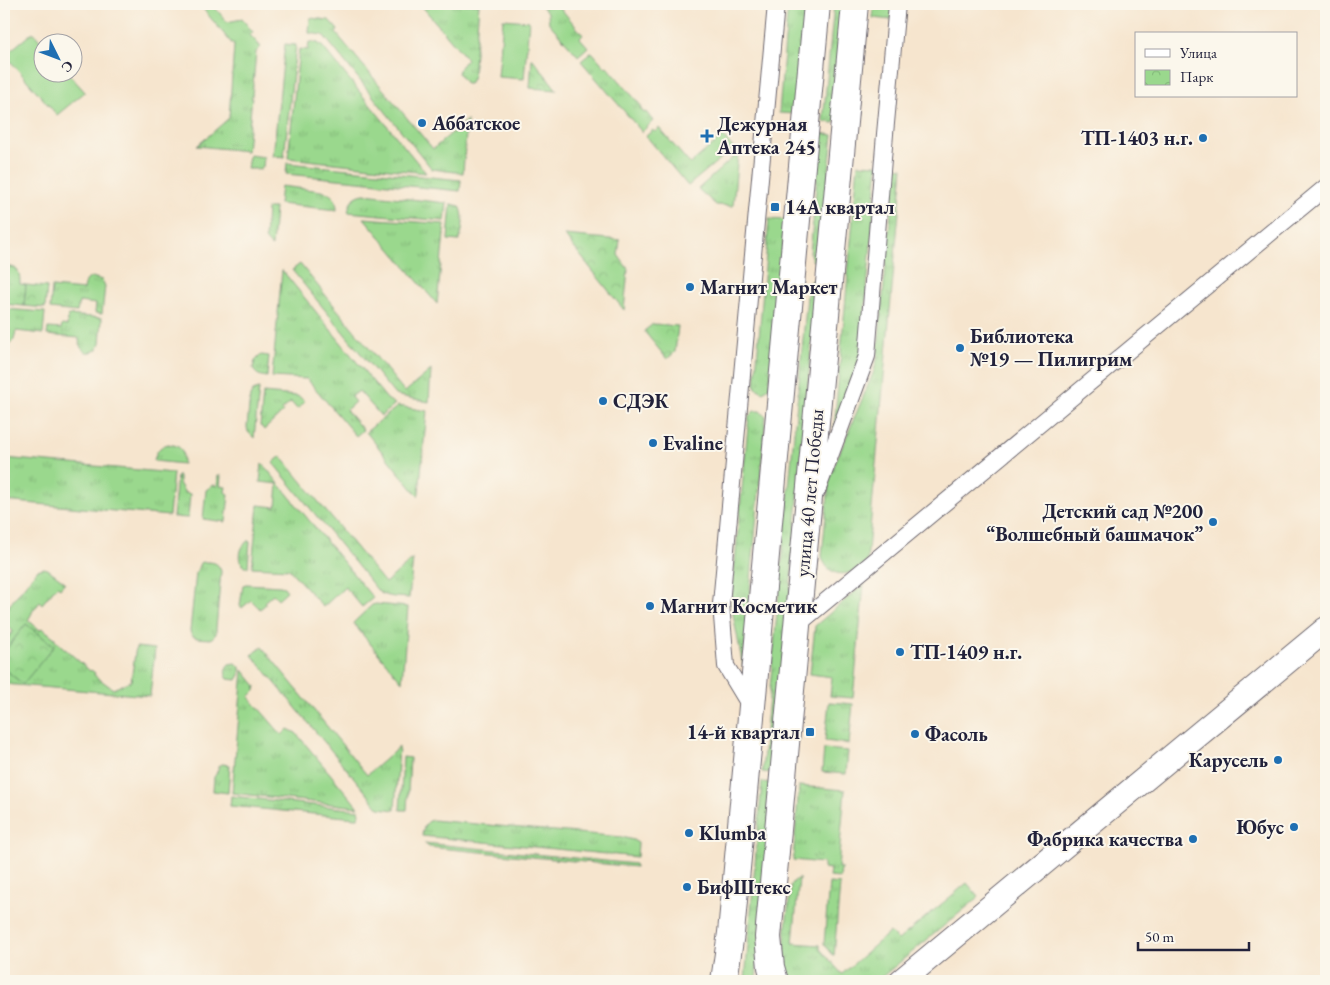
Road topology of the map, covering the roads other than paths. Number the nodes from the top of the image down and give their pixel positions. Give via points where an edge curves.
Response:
1 (776, 4) edge
2 (817, 4) edge
3 (855, 4) edge
4 (897, 4) edge
5 (1326, 188) edge
6 (792, 269) junction
7 (830, 271) junction
8 (806, 521) junction
9 (797, 625) junction
10 (1326, 629) edge
11 (752, 709) junction
12 (724, 981) edge
13 (775, 981) edge
14 (901, 981) edge

1 - 11 street via 721,604 726,666
2 - 6 main road, улица 40 лет Победы
3 - 7 main road, улица 40 лет Победы
4 - 8 street via 867,356
5 - 9 street
6 - 7 main road
6 - 11 main road, улица 40 лет Победы
7 - 8 main road, улица 40 лет Победы
8 - 9 main road, улица 40 лет Победы
9 - 13 main road, улица 40 лет Победы via 768,936
10 - 14 main road
11 - 12 main road, улица 40 лет Победы

